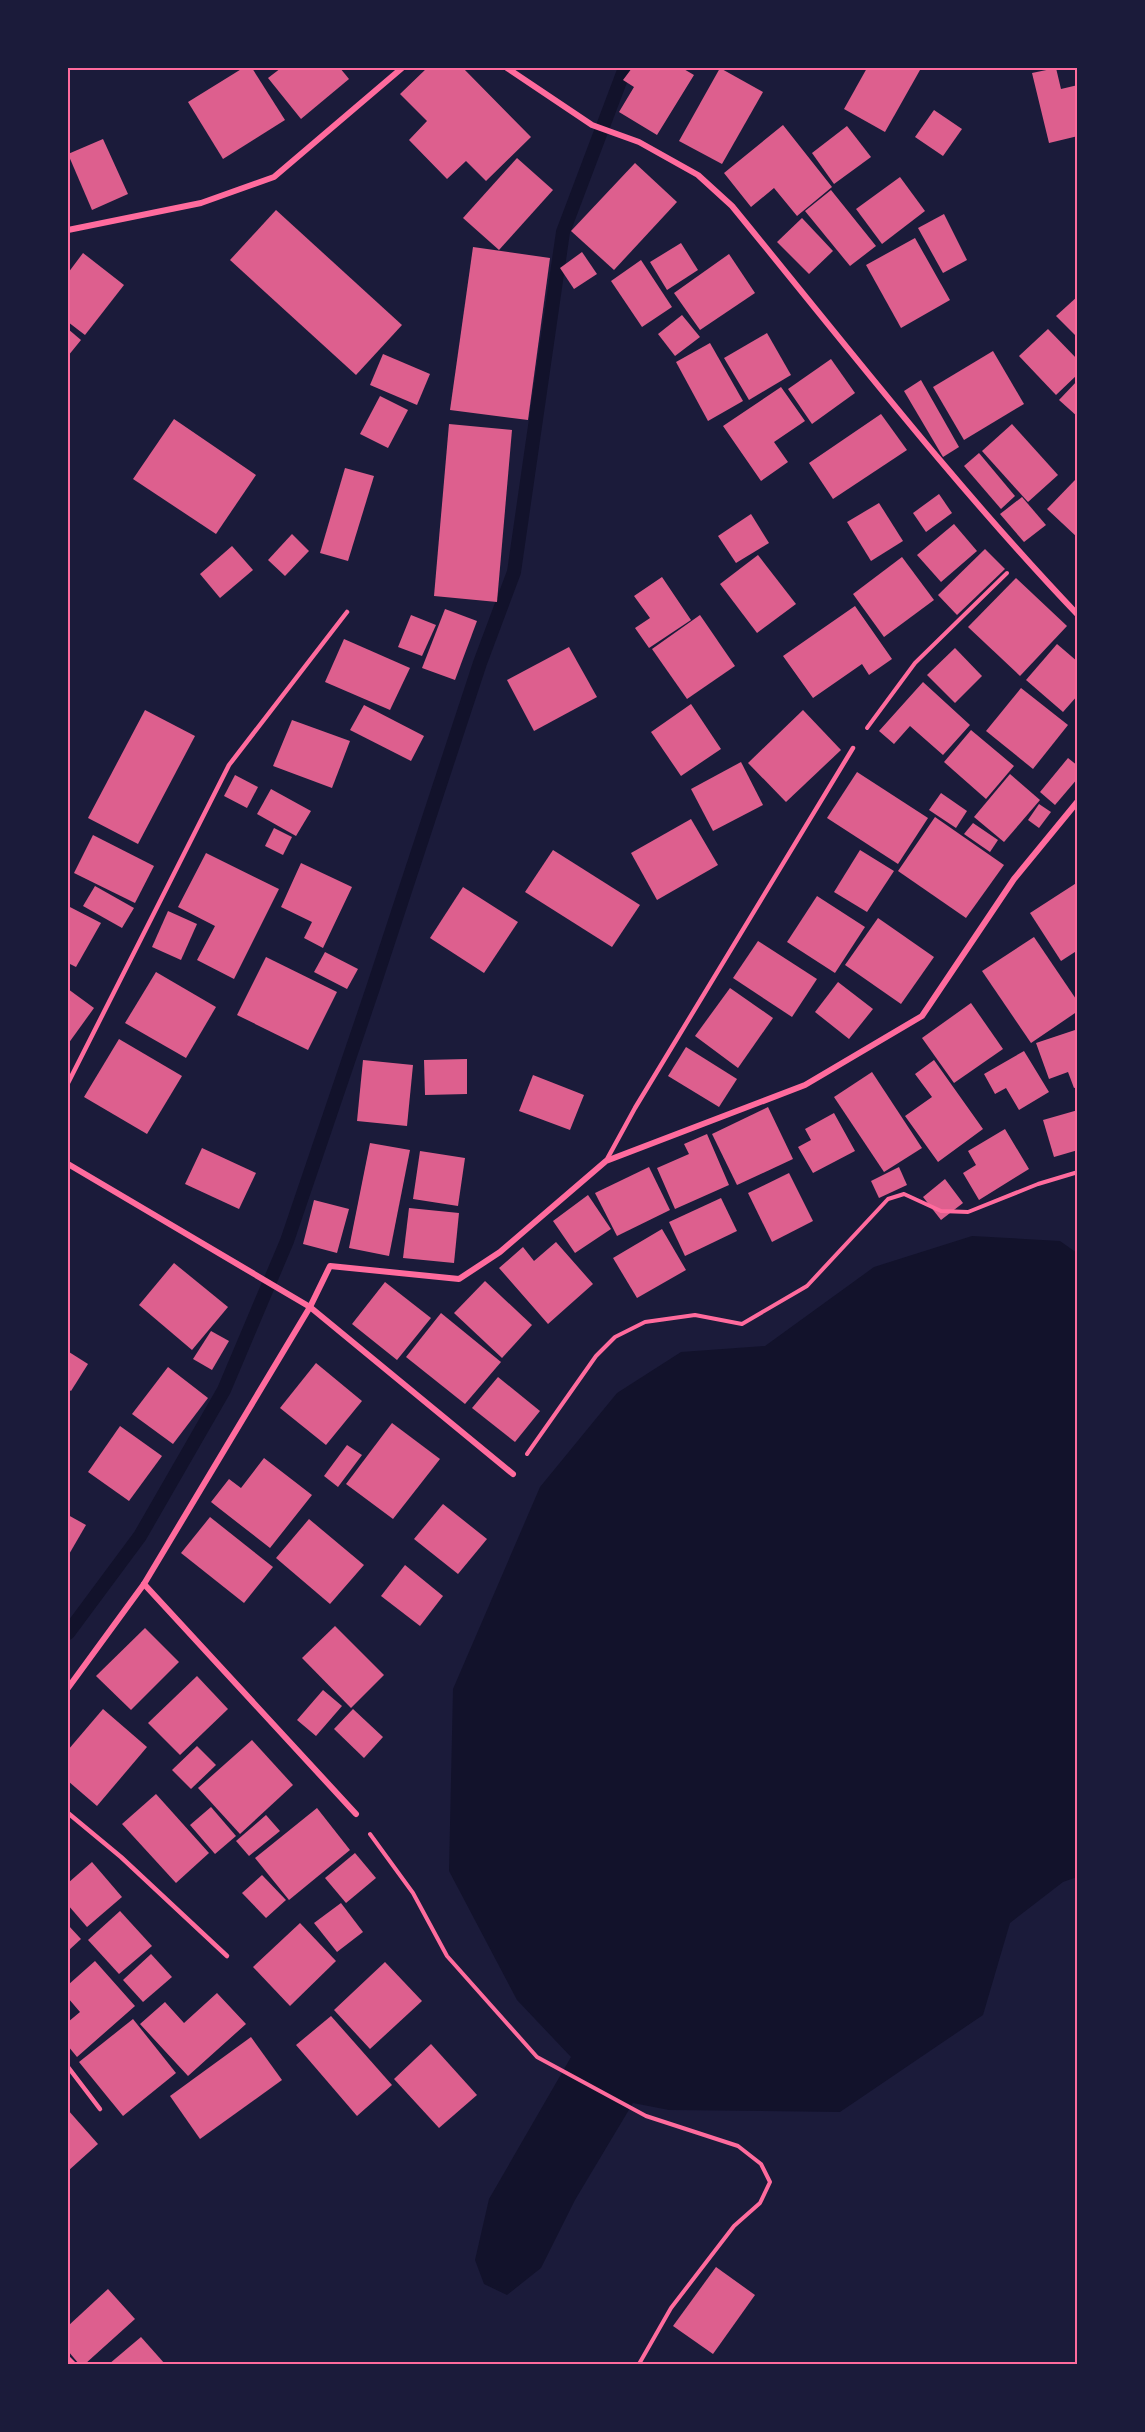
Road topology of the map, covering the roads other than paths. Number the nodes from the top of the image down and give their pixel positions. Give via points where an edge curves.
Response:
1 (402, 68) edge
2 (507, 68) edge
3 (68, 230) edge
4 (347, 612) dead end
5 (1077, 615) edge
6 (853, 748) road end
7 (1077, 801) edge
8 (68, 1083) edge
9 (606, 1161) junction
10 (68, 1164) edge
11 (310, 1307) junction
12 (513, 1474) road end
13 (144, 1584) junction
14 (68, 1688) edge
15 (68, 1812) edge
16 (356, 1814) road end
17 (227, 1956) dead end
18 (68, 2067) edge
19 (100, 2109) dead end
20 (68, 2358) edge
21 (74, 2364) edge

1 - 3 street via 274,177 201,203
2 - 5 street via 592,125 639,142 698,175 732,206 1023,558
4 - 8 lane via 229,765
6 - 9 lane via 634,1108
7 - 9 street via 1014,879 922,1016 805,1085
9 - 11 street via 500,1252 459,1278 330,1266
10 - 11 street
11 - 12 street
11 - 13 street
13 - 14 street
13 - 16 street
15 - 17 lane
18 - 19 lane
20 - 21 lane

